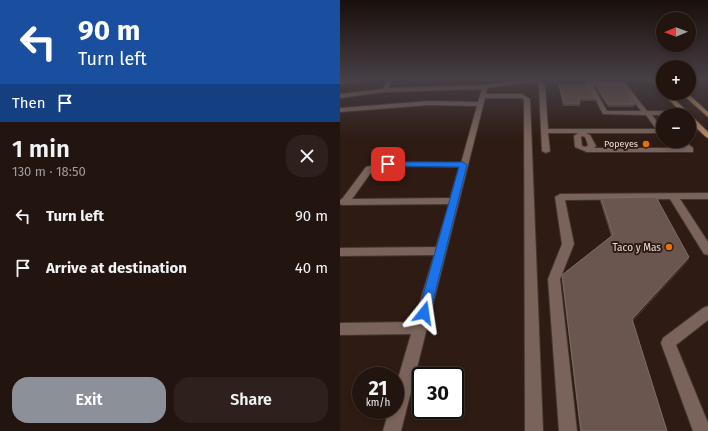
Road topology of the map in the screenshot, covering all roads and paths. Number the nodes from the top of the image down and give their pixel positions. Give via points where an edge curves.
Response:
1 (458, 99) edge
2 (481, 99) edge
3 (527, 99) edge
4 (543, 99) edge
5 (598, 99) edge
6 (636, 99) edge
7 (672, 100) edge
8 (692, 100) edge
9 (680, 108) edge
10 (340, 110) edge
11 (647, 113) junction
12 (656, 113) edge
13 (708, 115) edge
14 (656, 124) edge
15 (696, 124) edge
16 (545, 131) junction
17 (656, 131) edge
18 (581, 132) junction
19 (708, 136) edge
20 (688, 148) edge
21 (546, 151) dead end
22 (463, 165) junction
23 (673, 196) junction
24 (708, 196) edge
25 (454, 201) junction
26 (343, 202) edge
27 (708, 251) edge
28 (340, 252) edge
29 (441, 252) junction
30 (708, 311) edge
31 (420, 328) junction
32 (340, 329) edge
33 (392, 431) edge
34 (534, 431) edge
35 (568, 431) edge
36 (702, 431) edge

1 - 10 street
2 - 22 street
3 - 34 street
4 - 16 street
5 - 11 street via 605,113
6 - 11 street
7 - 9 main road
8 - 13 main road
11 - 12 street
11 - 14 street
15 - 19 main road
16 - 18 street
16 - 21 street
17 - 18 street
18 - 20 street via 576,136 578,146 587,150 690,150
22 - 25 street
22 - 26 street via 388,164 368,169
23 - 24 street
23 - 27 street
23 - 35 street via 560,197 568,244 554,279
25 - 26 street
25 - 29 street
28 - 29 street
29 - 31 street
30 - 36 street via 668,342
31 - 32 street
31 - 33 street

